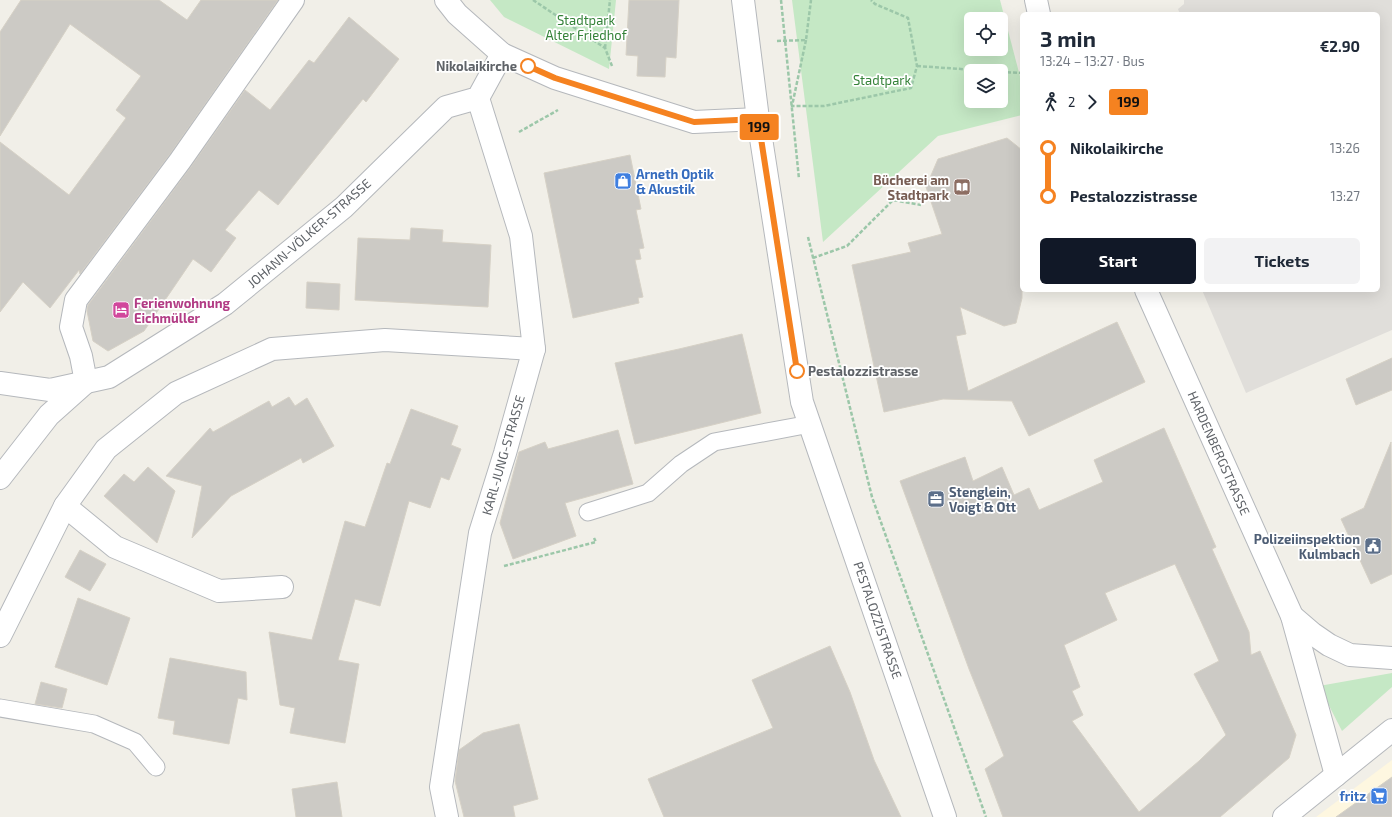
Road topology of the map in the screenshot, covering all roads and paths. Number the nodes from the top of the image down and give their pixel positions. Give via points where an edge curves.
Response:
1 (294, 0) edge
2 (446, 0) edge
3 (533, 0) edge
4 (610, 0) edge
5 (743, 0) edge
6 (780, 0) edge
7 (811, 0) edge
8 (871, 0) edge
9 (1036, 0) edge
10 (1039, 12) edge
11 (806, 40) junction
12 (784, 41) junction
13 (749, 43) junction
14 (605, 48) junction
15 (502, 54) junction
16 (917, 66) junction
17 (964, 69) edge
18 (1008, 72) edge
19 (1020, 73) edge
20 (591, 90) junction
21 (478, 98) junction
22 (626, 102) junction
23 (792, 106) junction
24 (758, 119) junction
25 (494, 148) junction
26 (799, 183) dead end
27 (921, 205) dead end
28 (807, 236) dead end
29 (813, 258) junction
30 (1147, 292) edge
31 (534, 349) junction
32 (86, 382) junction
33 (0, 383) edge
34 (810, 424) junction
35 (0, 478) edge
36 (65, 506) junction
37 (588, 512) joint
38 (474, 574) junction
39 (282, 586) dead end
40 (1292, 616) junction
41 (0, 636) edge
42 (1392, 658) edge
43 (0, 708) edge
44 (1392, 730) edge
45 (156, 767) dead end
46 (1336, 775) junction
47 (447, 817) edge
48 (945, 817) edge
49 (986, 817) edge
50 (1284, 817) edge

1 - 32 street via 180,161 76,300 72,327
2 - 15 street via 457,14
3 - 14 path
4 - 14 path
5 - 13 street, PESTALOZZISTRASSE
6 - 12 path
7 - 11 path
8 - 16 path via 908,18
9 - 10 street
11 - 12 path
11 - 23 path
12 - 13 path
12 - 23 path
13 - 24 street, PESTALOZZISTRASSE
14 - 22 path
15 - 20 street via 555,78
15 - 21 street
16 - 17 path
16 - 23 path via 911,88 824,106
18 - 19 path
20 - 22 street
20 - 25 path
21 - 25 street, KARL-JUNG-STRASSE
21 - 32 street, JOHANN-VÖLKER-STRASSE via 446,107 344,207 225,304 109,377
22 - 24 street via 694,122
23 - 26 path
24 - 34 street, PESTALOZZISTRASSE via 802,402
25 - 31 street, KARL-JUNG-STRASSE via 521,236
27 - 29 path via 893,200 847,246
28 - 29 path
29 - 49 path via 872,496
30 - 40 street, HARDENBERGSTRASSE
31 - 36 street via 385,340 272,350 176,393 106,449
31 - 38 street, KARL-JUNG-STRASSE via 480,533
32 - 33 street, JOHANN-VÖLKER-STRASSE via 50,390
32 - 35 street, JOHANN-VÖLKER-STRASSE via 49,415
34 - 37 lane via 714,442 681,464 648,493
34 - 48 street, PESTALOZZISTRASSE
36 - 39 street via 115,547 220,591
36 - 41 street
37 - 38 path via 596,542
38 - 47 street, KARL-JUNG-STRASSE via 441,787
40 - 42 street, HARDENBERGSTRASSE via 1329,645 1350,655
40 - 46 street, HARDENBERGSTRASSE
43 - 45 lane via 94,724 135,742
44 - 46 street
46 - 50 street

